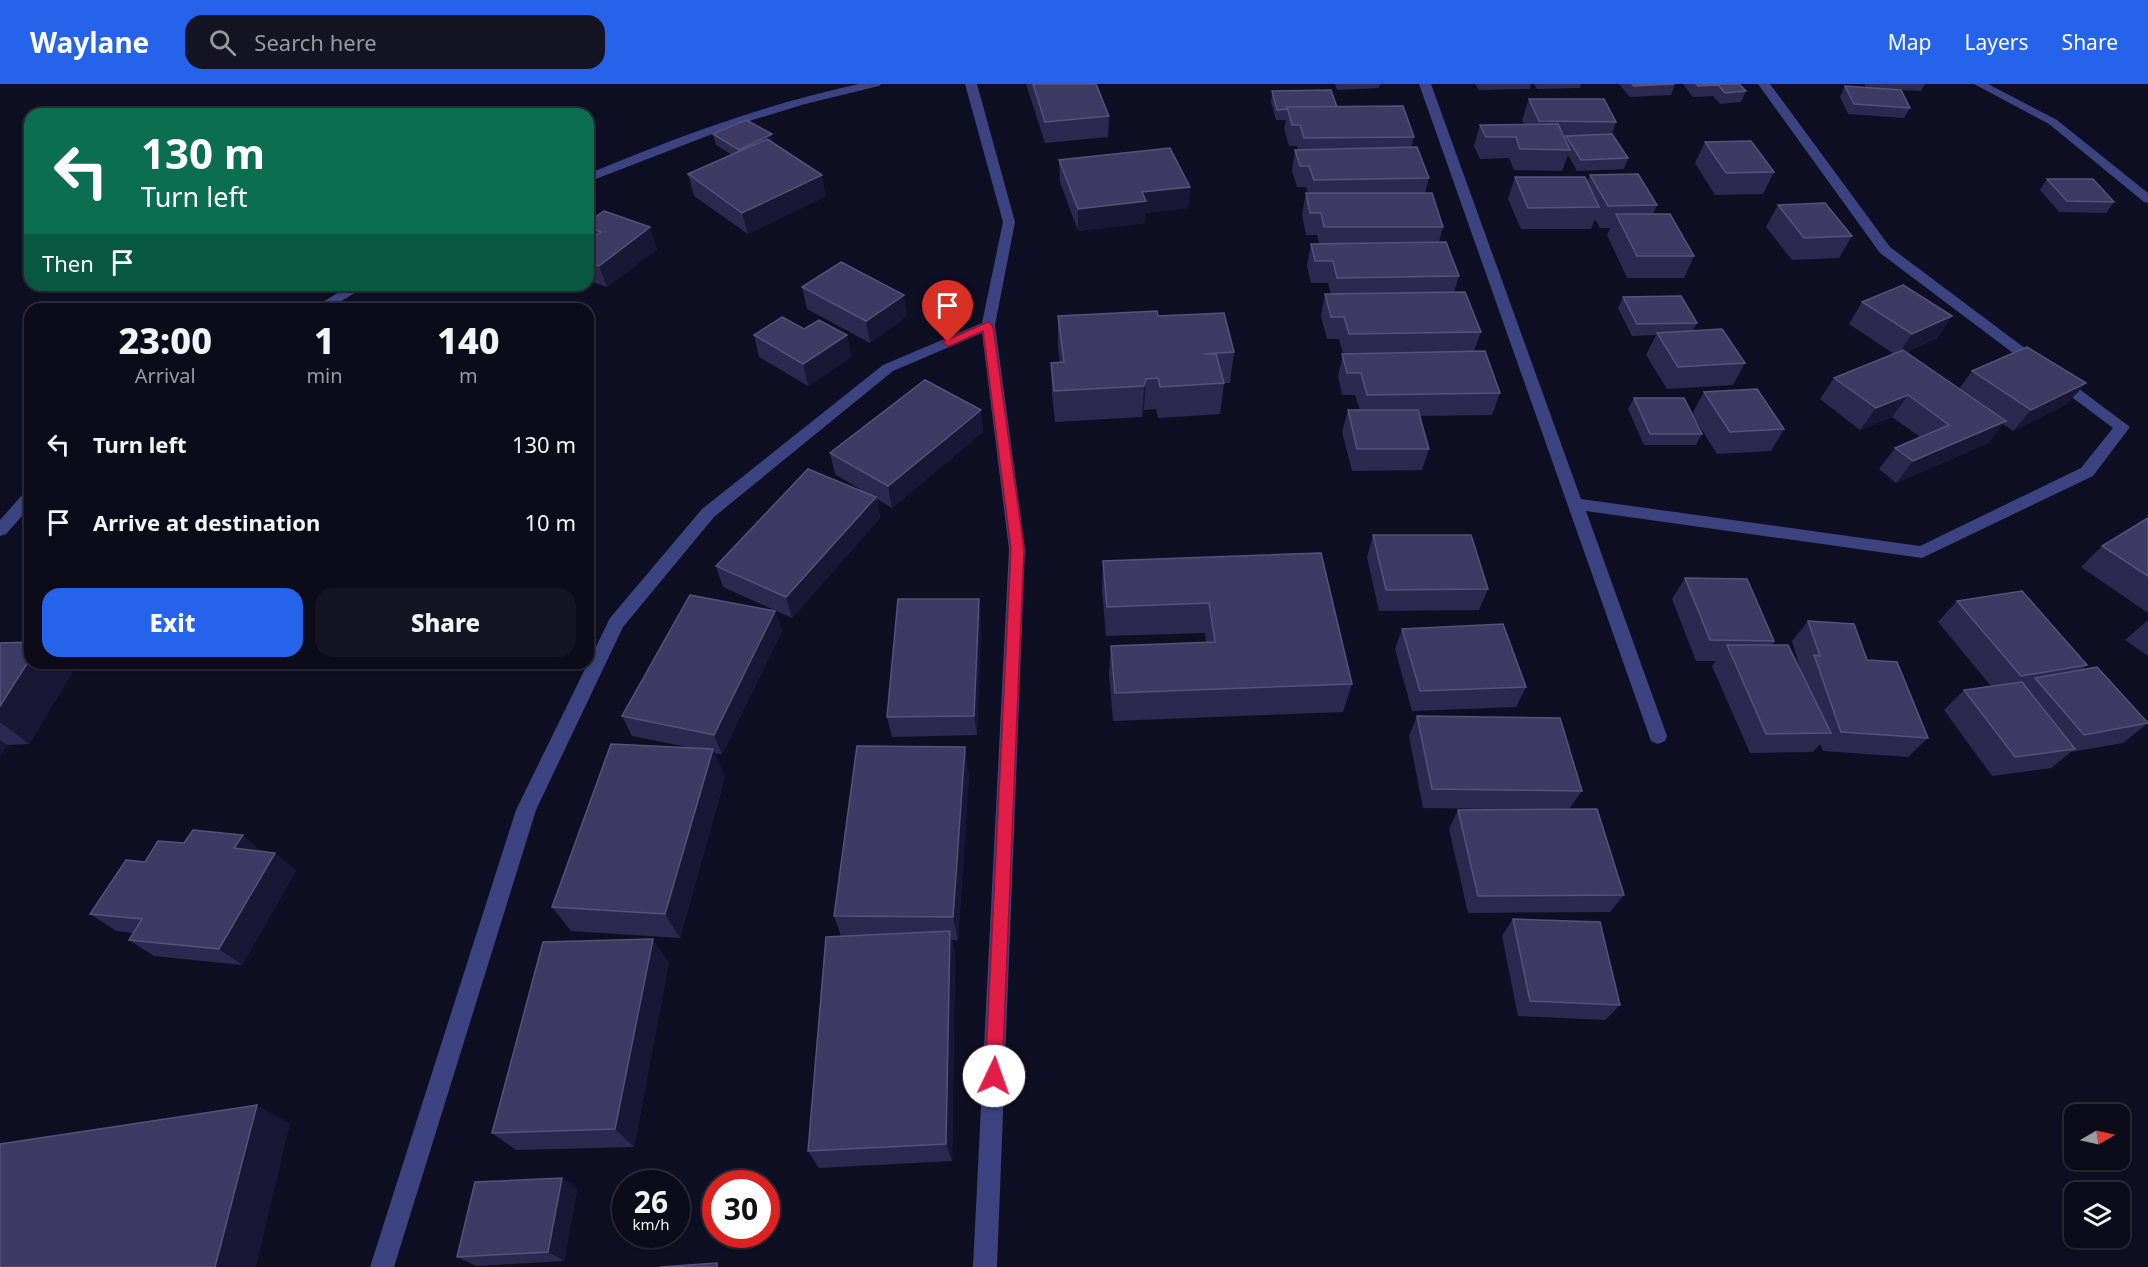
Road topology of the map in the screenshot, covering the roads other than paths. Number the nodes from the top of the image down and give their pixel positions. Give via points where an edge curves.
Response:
1 (875, 84) edge
2 (971, 84) edge
3 (1425, 84) edge
4 (1764, 84) edge
5 (1980, 84) edge
6 (594, 176) edge
7 (2148, 199) edge
8 (350, 291) edge
9 (329, 303) edge
10 (988, 326) junction
11 (24, 504) edge
12 (1575, 504) junction
13 (0, 530) edge
14 (594, 669) edge
15 (594, 669) edge
16 (1658, 736) dead end
17 (381, 1267) edge
18 (985, 1267) edge

1 - 6 street via 820,94 684,138
2 - 10 street via 1009,222
3 - 12 street
4 - 12 street via 1885,250 2122,427 2087,472 1922,552
5 - 7 street via 2053,122
8 - 9 street
10 - 14 street via 888,368 708,513 616,623
10 - 18 street via 1017,549
11 - 13 street
12 - 16 street
15 - 17 street via 526,810

